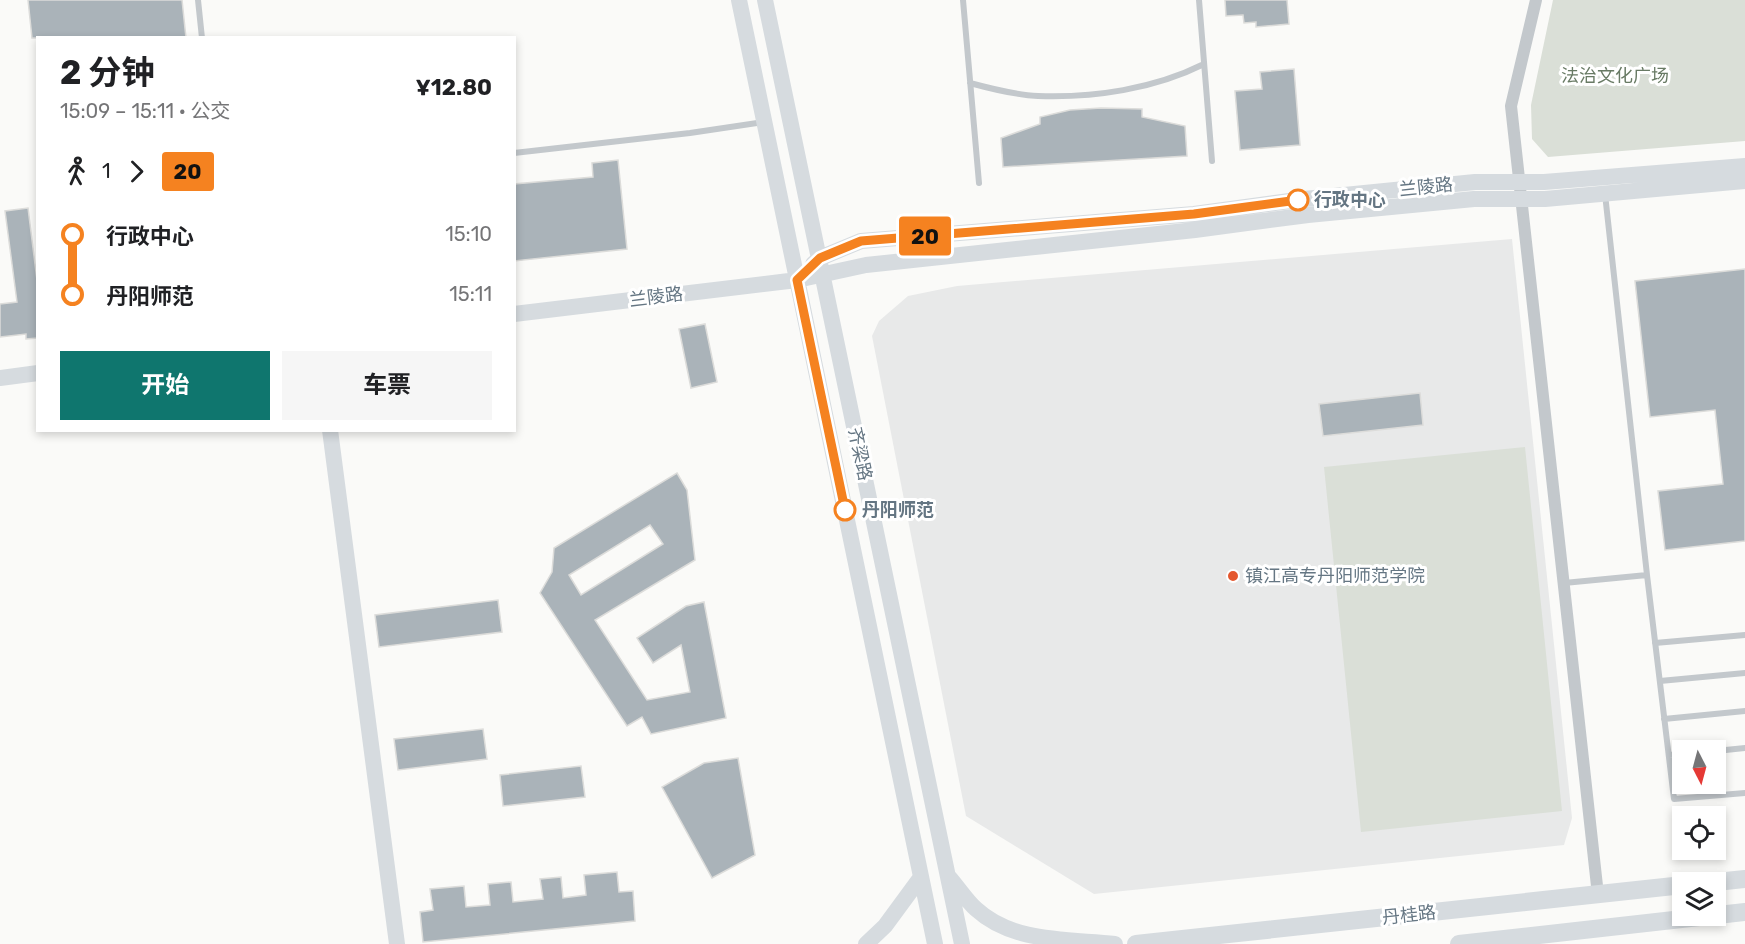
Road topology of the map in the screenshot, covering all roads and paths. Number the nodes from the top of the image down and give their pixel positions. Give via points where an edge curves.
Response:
1 (198, 0) edge
2 (739, 0) edge
3 (765, 0) edge
4 (963, 0) edge
5 (1199, 0) edge
6 (1536, 0) edge
7 (202, 36) edge
8 (1204, 64) junction
9 (970, 83) junction
10 (765, 122) junction
11 (516, 153) edge
12 (1212, 161) dead end
13 (1745, 166) edge
14 (1745, 181) edge
15 (979, 183) dead end
16 (1520, 190) junction
17 (1605, 193) junction
18 (821, 266) junction
19 (797, 280) junction
20 (516, 314) edge
21 (36, 373) edge
22 (0, 378) edge
23 (330, 432) edge
24 (1647, 575) junction
25 (1564, 583) junction
26 (1745, 635) edge
27 (1655, 643) junction
28 (1745, 673) edge
29 (1660, 681) junction
30 (1745, 711) edge
31 (1664, 719) junction
32 (1745, 748) edge
33 (1726, 750) edge
34 (1669, 755) junction
35 (1672, 755) edge
36 (1745, 793) edge
37 (948, 875) junction
38 (921, 877) junction
39 (1745, 879) edge
40 (1726, 881) edge
41 (1672, 886) edge
42 (1598, 895) junction
43 (1745, 912) edge
44 (397, 944) edge
45 (866, 944) edge
46 (935, 944) edge
47 (962, 944) edge
48 (1114, 944) edge
49 (1136, 944) edge
50 (1459, 944) edge

1 - 7 lane
2 - 10 street, 齐梁路
3 - 18 street, 齐梁路
4 - 9 lane
5 - 8 lane
6 - 16 street via 1511,106
8 - 9 lane via 1147,86 1068,95 1002,92
8 - 12 lane
9 - 15 lane
10 - 11 lane
10 - 19 street, 齐梁路
13 - 16 street, 兰陵路 via 1544,182
14 - 17 street, 兰陵路
16 - 17 street, 兰陵路 via 1545,199
16 - 18 street, 兰陵路 via 1474,199 1184,231 866,265
16 - 18 street, 兰陵路 via 1474,182 1194,214 861,241
16 - 25 street
17 - 24 lane
18 - 19 street, 兰陵路
18 - 37 street, 齐梁路
19 - 20 street, 兰陵路
19 - 38 street, 齐梁路
21 - 22 street
23 - 44 street
24 - 25 lane
24 - 27 lane
25 - 42 street
26 - 27 lane
27 - 29 lane
28 - 29 lane
29 - 31 lane
30 - 31 lane
31 - 34 lane
32 - 33 lane
34 - 35 lane
34 - 36 lane via 1674,799
37 - 47 street, 齐梁路
37 - 48 street via 977,910 1001,926 1028,937
38 - 45 street via 885,926
38 - 46 street, 齐梁路
39 - 40 main road
41 - 42 main road, 丹桂路
42 - 49 main road, 丹桂路
43 - 50 main road

